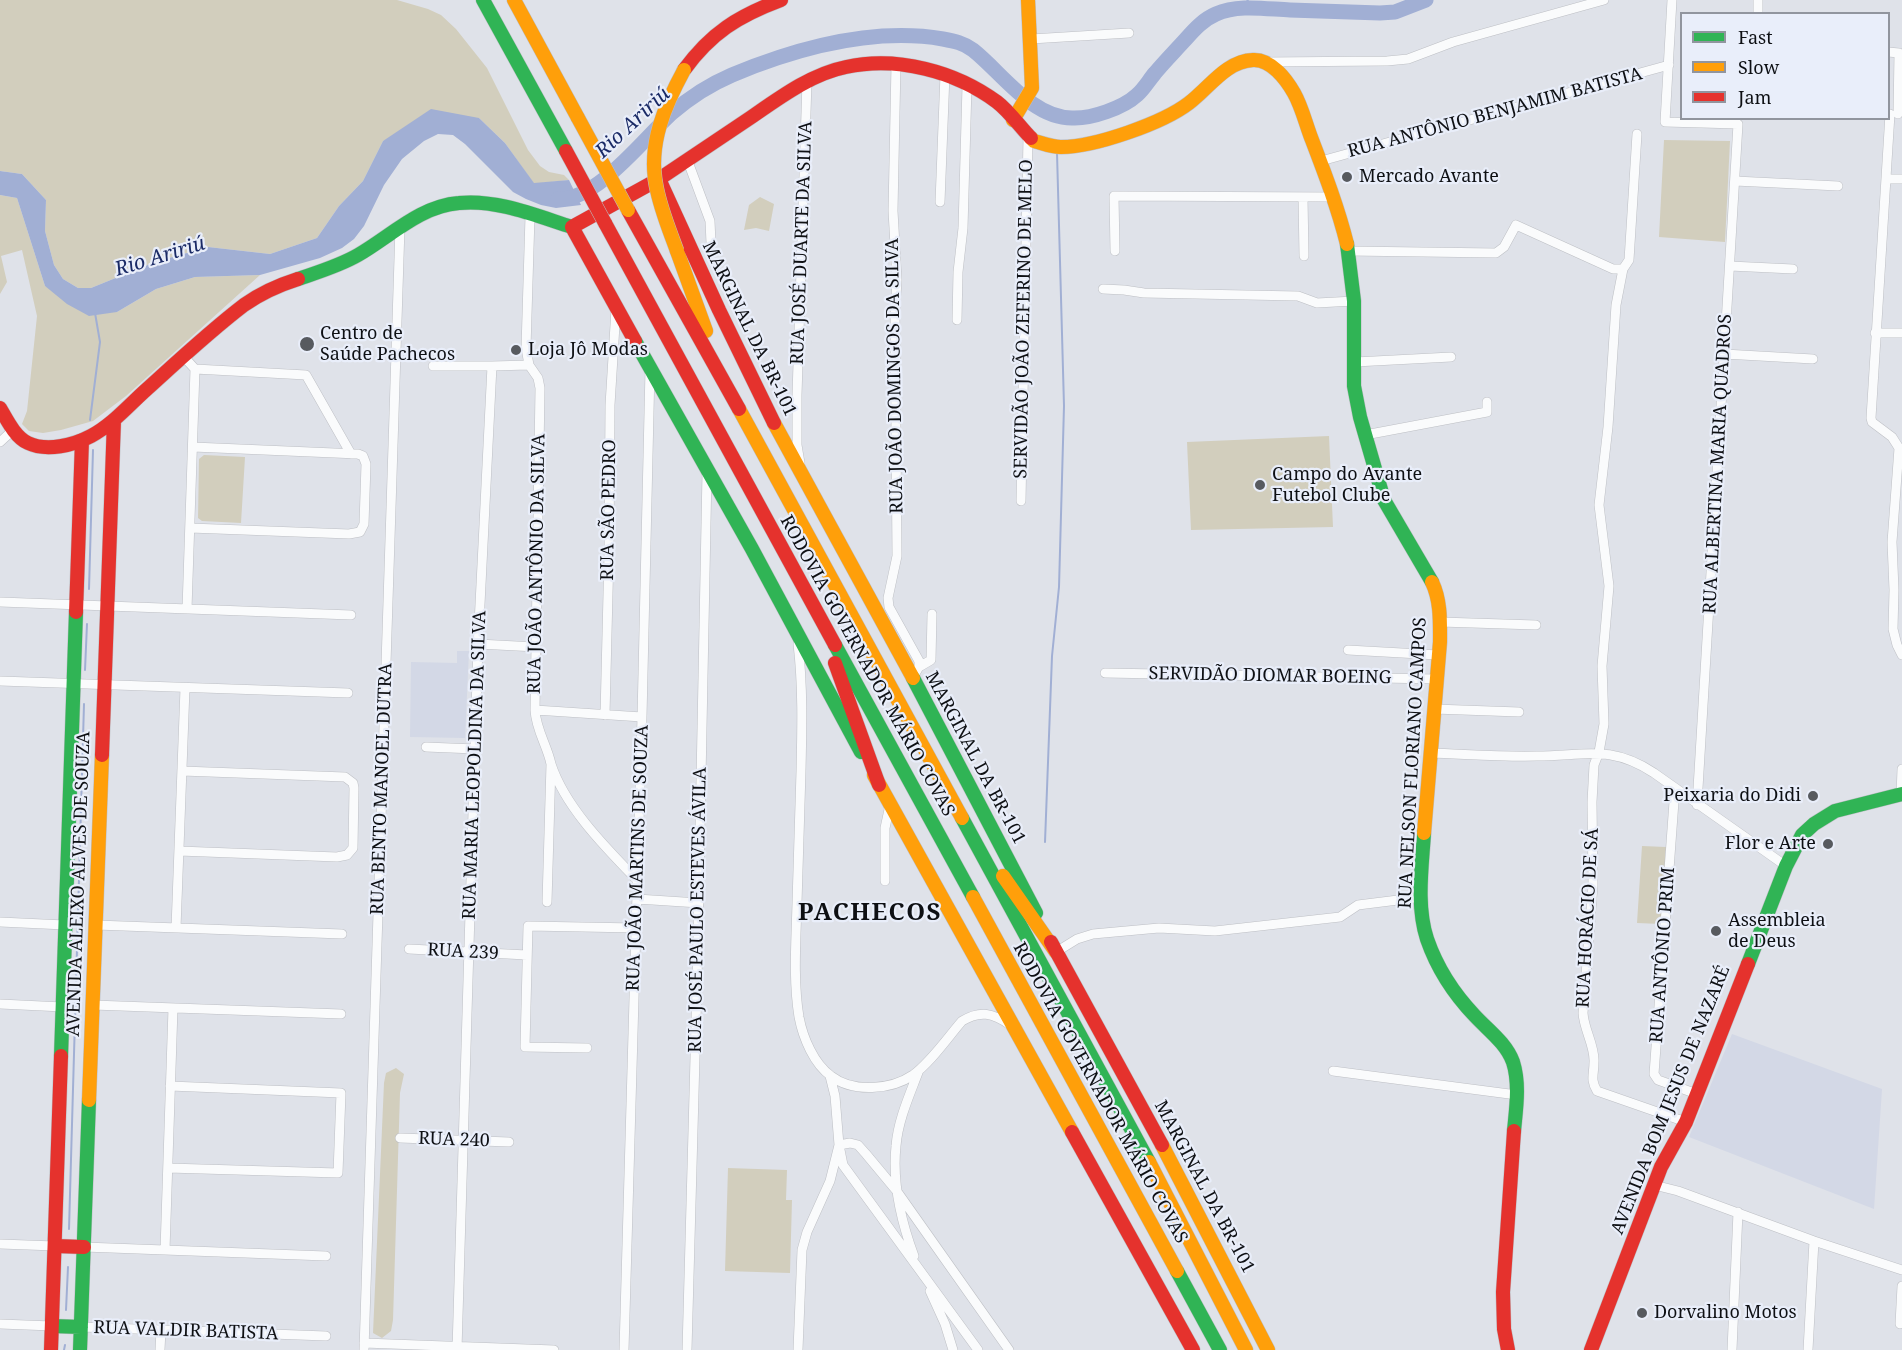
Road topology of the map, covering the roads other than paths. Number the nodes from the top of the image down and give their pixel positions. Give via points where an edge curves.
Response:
1 (483, 0) edge
2 (514, 0) edge
3 (781, 0) edge
4 (1028, 0) edge
5 (1604, 0) edge
6 (1672, 0) edge
7 (1129, 33) dead end
8 (1030, 39) junction
9 (1890, 52) edge
10 (1265, 62) junction
11 (896, 64) junction
12 (1669, 65) junction
13 (945, 74) junction
14 (807, 81) junction
15 (967, 86) junction
16 (1894, 114) edge
17 (1017, 115) junction
18 (1636, 134) dead end
19 (1028, 137) junction
20 (687, 159) junction
21 (1321, 161) junction
22 (659, 179) junction
23 (1886, 179) junction
24 (1902, 179) edge
25 (1735, 181) junction
26 (1838, 186) dead end
27 (1303, 197) junction
28 (1334, 197) junction
29 (940, 202) dead end
30 (530, 216) junction
31 (400, 227) junction
32 (572, 228) junction
33 (711, 243) dead end
34 (1115, 251) dead end
35 (1349, 251) junction
36 (1304, 256) dead end
37 (1730, 266) junction
38 (1623, 269) junction
39 (1793, 270) dead end
40 (1103, 289) dead end
41 (1354, 301) junction
42 (616, 306) junction
43 (957, 320) dead end
44 (1875, 333) junction
45 (1902, 333) edge
46 (1725, 354) junction
47 (184, 357) junction
48 (1451, 357) dead end
49 (1813, 359) dead end
50 (1354, 362) junction
51 (528, 365) junction
52 (433, 366) dead end
53 (492, 366) junction
54 (650, 366) junction
55 (195, 369) junction
56 (723, 380) junction
57 (1487, 402) dead end
58 (0, 408) edge
59 (114, 420) junction
60 (14, 430) junction
61 (1365, 435) junction
62 (82, 440) junction
63 (0, 442) edge
64 (192, 447) junction
65 (351, 454) junction
66 (707, 470) junction
67 (802, 477) junction
68 (1021, 501) dead end
69 (190, 528) junction
70 (0, 602) edge
71 (76, 605) junction
72 (107, 606) junction
73 (187, 609) junction
74 (817, 611) junction
75 (932, 614) dead end
76 (351, 615) dead end
77 (1440, 622) junction
78 (1536, 625) dead end
79 (797, 632) junction
80 (478, 644) junction
81 (536, 647) junction
82 (1348, 650) dead end
83 (1438, 655) junction
84 (1902, 655) edge
85 (916, 672) junction
86 (1105, 673) dead end
87 (1436, 680) junction
88 (0, 681) edge
89 (73, 684) junction
90 (104, 685) junction
91 (184, 688) junction
92 (348, 693) dead end
93 (1434, 709) junction
94 (535, 710) junction
95 (1519, 712) dead end
96 (605, 714) junction
97 (642, 717) junction
98 (426, 747) dead end
99 (475, 749) junction
100 (1599, 752) junction
101 (1430, 753) junction
102 (551, 764) junction
103 (1902, 770) edge
104 (182, 771) junction
105 (879, 785) junction
106 (1675, 788) junction
107 (1901, 795) edge
108 (949, 796) junction
109 (890, 805) junction
110 (1697, 805) junction
111 (179, 851) junction
112 (1786, 866) junction
113 (638, 880) junction
114 (885, 880) dead end
115 (1422, 897) junction
116 (637, 899) junction
117 (547, 902) dead end
118 (699, 903) junction
119 (0, 922) edge
120 (65, 925) junction
121 (96, 925) junction
122 (176, 928) junction
123 (636, 928) junction
124 (342, 934) dead end
125 (409, 949) dead end
126 (469, 952) junction
127 (1056, 952) junction
128 (527, 955) junction
129 (0, 1004) edge
130 (93, 1005) junction
131 (63, 1006) junction
132 (173, 1008) junction
133 (341, 1014) dead end
134 (1016, 1030) junction
135 (587, 1048) dead end
136 (919, 1070) junction
137 (1333, 1071) dead end
138 (830, 1076) junction
139 (894, 1083) junction
140 (170, 1086) junction
141 (854, 1086) junction
142 (910, 1094) junction
143 (1697, 1094) junction
144 (1517, 1095) junction
145 (835, 1096) junction
146 (1686, 1122) junction
147 (400, 1138) dead end
148 (463, 1140) junction
149 (508, 1142) dead end
150 (839, 1145) junction
151 (168, 1168) junction
152 (1654, 1185) junction
153 (896, 1190) junction
154 (900, 1209) junction
155 (1738, 1212) junction
156 (881, 1216) junction
157 (1814, 1241) junction
158 (0, 1244) edge
159 (55, 1246) junction
160 (84, 1247) junction
161 (165, 1250) junction
162 (326, 1256) dead end
163 (919, 1269) junction
164 (1902, 1270) edge
165 (1902, 1286) edge
166 (0, 1324) edge
167 (1900, 1324) dead end
168 (52, 1326) junction
169 (81, 1327) junction
170 (161, 1330) junction
171 (326, 1336) dead end
172 (364, 1346) edge
173 (410, 1347) edge
174 (457, 1348) edge
175 (974, 1349) edge
176 (51, 1350) edge
177 (80, 1350) edge
178 (160, 1350) edge
179 (546, 1350) edge
180 (554, 1350) edge
181 (624, 1350) edge
182 (687, 1350) edge
183 (798, 1350) edge
184 (953, 1350) edge
185 (1009, 1350) edge
186 (1193, 1350) edge
187 (1220, 1350) edge
188 (1246, 1350) edge
189 (1268, 1350) edge
190 (1508, 1350) edge
191 (1591, 1350) edge
192 (1732, 1350) edge
193 (1808, 1350) edge

1 - 74 main road, RODOVIA GOVERNADOR MÁRIO COVAS, bridge
2 - 56 main road, RODOVIA GOVERNADOR MÁRIO COVAS, bridge
3 - 56 main road, bridge via 728,26 702,47 670,95 660,122 654,159 661,203
4 - 8 main road
5 - 10 street via 1453,42 1408,59
6 - 12 street
7 - 8 street
8 - 17 main road via 1031,92
9 - 16 street via 1899,53
10 - 19 main road via 1236,64 1175,113 1116,136 1059,147
10 - 21 main road, RUA NELSON FLORIANO CAMPOS via 1295,94
11 - 13 main road
11 - 14 main road via 845,67
11 - 85 street, RUA JOÃO DOMINGOS DA SILVA via 893,212 897,280 897,556 888,598 889,607 919,661
12 - 21 street, RUA ANTÔNIO BENJAMIM BATISTA
12 - 25 street, RUA ALBERTINA MARIA QUADROS via 1665,122 1738,124
13 - 15 main road
13 - 29 street
14 - 20 main road
14 - 67 street, RUA JOSÉ DUARTE DA SILVA via 796,445
15 - 17 main road
15 - 43 street
16 - 23 street
17 - 19 main road
18 - 38 street, RUA HORÁCIO DE SÁ via 1629,260
19 - 68 street, SERVIDÃO JOÃO ZEFERINO DE MELO
20 - 22 main road
20 - 33 street via 710,221
21 - 28 main road, RUA NELSON FLORIANO CAMPOS
22 - 32 main road
22 - 67 main road, MARGINAL DA BR-101
23 - 24 street
23 - 44 street
25 - 26 street
25 - 37 street, RUA ALBERTINA MARIA QUADROS
27 - 28 street
27 - 34 street via 1114,196
27 - 36 street
28 - 35 main road, RUA NELSON FLORIANO CAMPOS
30 - 31 main road via 476,201 459,202 432,208
30 - 32 main road
30 - 51 street
31 - 47 main road via 348,260 261,294
31 - 172 street, RUA BENTO MANOEL DUTRA
32 - 42 main road
35 - 38 street via 1496,253 1504,247 1516,225 1613,269
35 - 41 main road, RUA NELSON FLORIANO CAMPOS
37 - 39 street
37 - 46 street, RUA ALBERTINA MARIA QUADROS
38 - 100 street, RUA HORÁCIO DE SÁ via 1616,305 1599,505 1609,586 1602,666 1604,724
40 - 41 street via 1298,296 1317,303
41 - 50 main road, RUA NELSON FLORIANO CAMPOS
42 - 54 main road
42 - 96 street, RUA SÃO PEDRO via 610,405
44 - 45 street
44 - 84 street via 1871,418 1899,448 1892,542 1893,628
46 - 49 street
46 - 110 street, RUA ALBERTINA MARIA QUADROS
47 - 55 street
47 - 59 main road
48 - 50 street
50 - 61 main road, RUA NELSON FLORIANO CAMPOS via 1355,395
51 - 53 street
51 - 81 street, RUA JOÃO ANTÔNIO DA SILVA via 540,388
52 - 53 street
53 - 80 street, RUA MARIA LEOPOLDINA DA SILVA
54 - 66 main road
54 - 97 street, RUA JOÃO MARTINS DE SOUZA
55 - 64 street
55 - 65 street via 306,375
56 - 108 main road, RODOVIA GOVERNADOR MÁRIO COVAS
57 - 61 street via 1487,412
58 - 60 main road
59 - 62 main road
59 - 72 main road, AVENIDA ALEIXO ALVES DE SOUZA
60 - 62 main road via 29,443 40,446
60 - 63 street
61 - 77 main road, RUA NELSON FLORIANO CAMPOS via 1384,500 1437,592
62 - 71 main road, AVENIDA ALEIXO ALVES DE SOUZA
64 - 65 street
64 - 69 street
65 - 69 street via 363,456 366,464 364,524 360,532
66 - 79 main road
66 - 118 street, RUA JOSÉ PAULO ESTEVES ÁVILA
67 - 85 main road, MARGINAL DA BR-101
69 - 73 street
70 - 71 street
71 - 72 street
71 - 89 main road, AVENIDA ALEIXO ALVES DE SOUZA
72 - 73 street
72 - 90 main road, AVENIDA ALEIXO ALVES DE SOUZA
73 - 76 street
74 - 105 main road
74 - 187 main road, RODOVIA GOVERNADOR MÁRIO COVAS
75 - 85 street via 931,660
77 - 78 street
77 - 83 main road, RUA NELSON FLORIANO CAMPOS
79 - 105 main road
79 - 138 street via 803,691 796,996 810,1049
80 - 81 street
80 - 99 street, RUA MARIA LEOPOLDINA DA SILVA
81 - 94 street, RUA JOÃO ANTÔNIO DA SILVA
82 - 83 street
83 - 87 main road, RUA NELSON FLORIANO CAMPOS
85 - 127 main road, MARGINAL DA BR-101
86 - 87 street, SERVIDÃO DIOMAR BOEING
87 - 93 main road, RUA NELSON FLORIANO CAMPOS
88 - 89 street
89 - 90 street
89 - 120 main road, AVENIDA ALEIXO ALVES DE SOUZA
90 - 91 street
90 - 121 main road, AVENIDA ALEIXO ALVES DE SOUZA
91 - 92 street
91 - 104 street
93 - 95 street
93 - 101 main road, RUA NELSON FLORIANO CAMPOS
94 - 96 street
94 - 102 street, RUA JOÃO ANTÔNIO DA SILVA via 537,728
96 - 97 street
97 - 113 street, RUA JOÃO MARTINS DE SOUZA
98 - 99 street
99 - 126 street, RUA MARIA LEOPOLDINA DA SILVA
100 - 101 street via 1536,756
100 - 106 street via 1635,762
100 - 146 street, RUA HORÁCIO DE SÁ via 1594,765 1593,885 1583,1013 1594,1055 1592,1083 1597,1091
101 - 115 main road, RUA NELSON FLORIANO CAMPOS
102 - 113 street, RUA JOÃO ANTÔNIO DA SILVA via 560,786 593,832
102 - 117 street
103 - 107 street
104 - 111 street
104 - 111 street via 349,779 354,788 353,848 347,855 337,857
105 - 109 main road
106 - 110 street
106 - 143 street, RUA ANTÔNIO PRIM via 1654,1074 1658,1080
107 - 112 main road, AVENIDA BOM JESUS DE NAZARÉ via 1828,815 1802,835
108 - 127 main road
108 - 188 main road, RODOVIA GOVERNADOR MÁRIO COVAS via 1167,1195
109 - 114 street via 885,828
109 - 134 main road
110 - 112 street
111 - 122 street
112 - 143 main road, AVENIDA BOM JESUS DE NAZARÉ
113 - 116 street, RUA JOÃO MARTINS DE SOUZA
115 - 127 street via 1358,905 1340,916 1227,930 1159,928 1093,934
115 - 144 main road, RUA NELSON FLORIANO CAMPOS via 1424,928 1441,969 1464,1005 1508,1050 1515,1068
116 - 118 street
116 - 123 street, RUA JOÃO MARTINS DE SOUZA
118 - 182 street, RUA JOSÉ PAULO ESTEVES ÁVILA
119 - 120 street
120 - 131 main road, AVENIDA ALEIXO ALVES DE SOUZA
121 - 122 street
121 - 130 main road, AVENIDA ALEIXO ALVES DE SOUZA
122 - 124 street
123 - 128 street via 528,926
123 - 181 street, RUA JOÃO MARTINS DE SOUZA
125 - 126 street, RUA 239
126 - 128 street, RUA 239
126 - 148 street, RUA MARIA LEOPOLDINA DA SILVA
127 - 189 main road, MARGINAL DA BR-101 via 1182,1181
128 - 135 street via 525,1047
129 - 131 street
130 - 132 street
130 - 160 main road, AVENIDA ALEIXO ALVES DE SOUZA
131 - 159 main road, AVENIDA ALEIXO ALVES DE SOUZA
132 - 133 street
132 - 140 street
134 - 136 street via 990,1014 971,1016 962,1021
134 - 186 main road
136 - 139 street
136 - 142 street
137 - 144 street
138 - 141 street
138 - 145 street
139 - 141 street via 881,1087
139 - 142 street
140 - 151 street
140 - 151 street via 341,1093 338,1173
141 - 145 street via 843,1088
142 - 153 street via 896,1145
143 - 146 main road, AVENIDA BOM JESUS DE NAZARÉ
144 - 190 main road, RUA NELSON FLORIANO CAMPOS via 1503,1292
145 - 150 street
146 - 152 main road, AVENIDA BOM JESUS DE NAZARÉ
147 - 148 street, RUA 240
148 - 149 street, RUA 240
148 - 174 street, RUA MARIA LEOPOLDINA DA SILVA
150 - 153 street via 858,1145
150 - 156 street via 843,1165
150 - 183 street via 830,1181 802,1250
151 - 161 street
152 - 155 street
152 - 191 main road, AVENIDA BOM JESUS DE NAZARÉ
153 - 154 street
153 - 185 street
154 - 156 street
154 - 163 street
155 - 157 street
155 - 192 street
156 - 163 street
157 - 164 street
157 - 193 street
158 - 159 street
159 - 160 main road
159 - 168 main road, AVENIDA ALEIXO ALVES DE SOUZA
160 - 161 street
160 - 169 main road, AVENIDA ALEIXO ALVES DE SOUZA
161 - 162 street
163 - 175 street
163 - 184 street
165 - 167 street
166 - 168 street
168 - 169 main road
168 - 176 main road, AVENIDA ALEIXO ALVES DE SOUZA
169 - 170 street, RUA VALDIR BATISTA
169 - 177 main road, AVENIDA ALEIXO ALVES DE SOUZA
170 - 171 street, RUA VALDIR BATISTA
170 - 178 street
172 - 173 street
173 - 174 street
174 - 179 street
179 - 180 street

